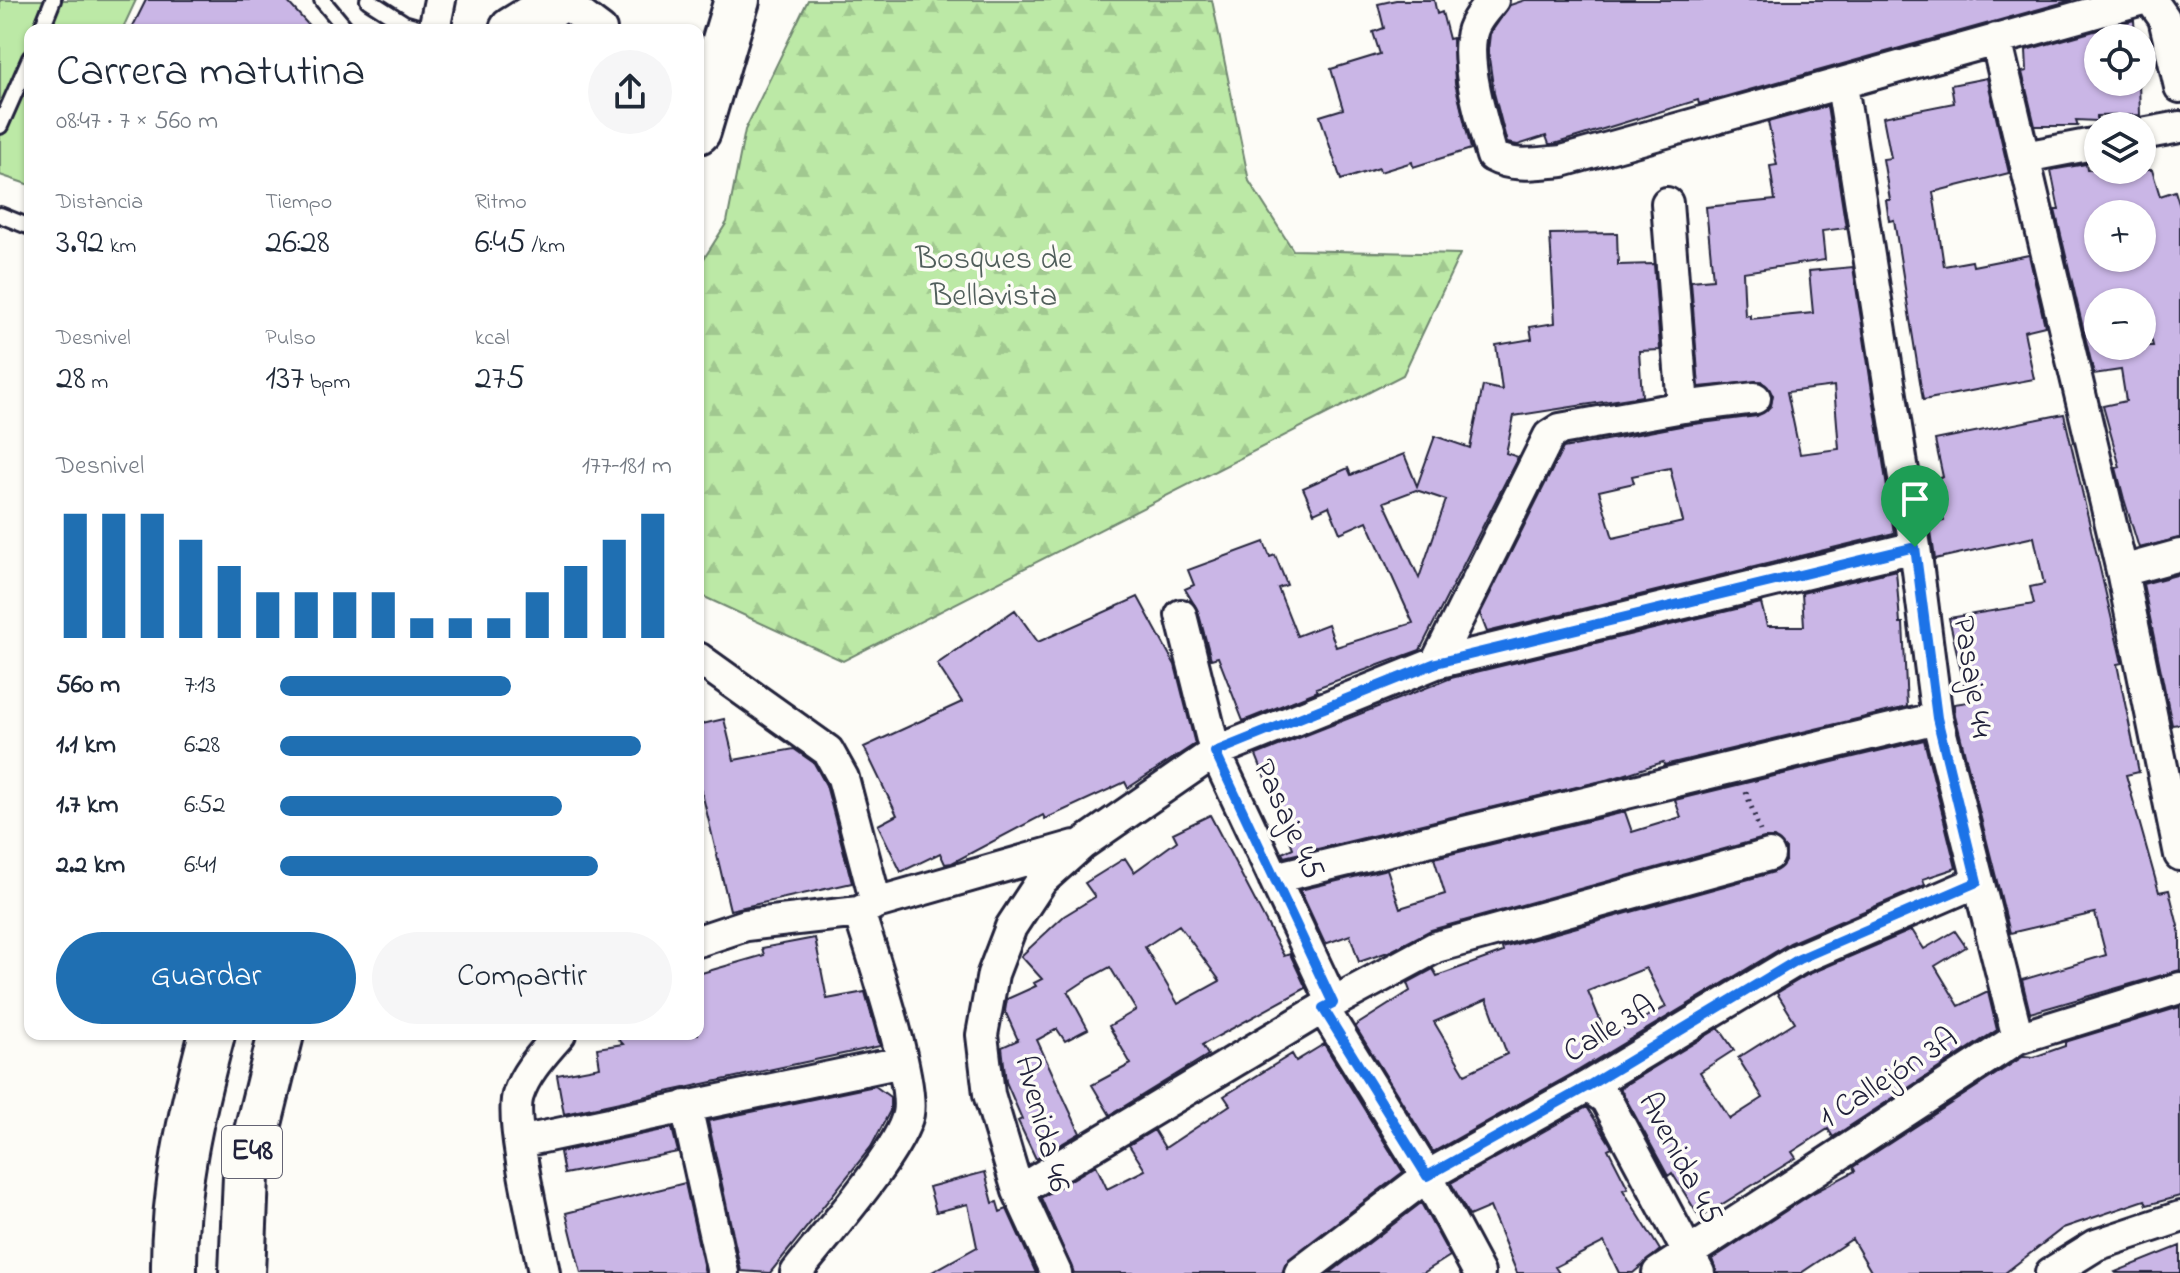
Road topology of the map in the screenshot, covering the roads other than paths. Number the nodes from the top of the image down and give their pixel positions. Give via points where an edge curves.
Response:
1 (53, 0) edge
2 (322, 0) edge
3 (368, 0) edge
4 (440, 0) edge
5 (560, 0) edge
6 (737, 0) edge
7 (1493, 0) edge
8 (2139, 0) edge
9 (2145, 0) edge
10 (2152, 1) edge
11 (43, 24) edge
12 (342, 24) edge
13 (407, 24) edge
14 (435, 24) edge
15 (522, 24) edge
16 (593, 24) edge
17 (1996, 39) junction
18 (24, 72) edge
19 (1842, 85) junction
20 (2180, 87) edge
21 (704, 111) edge
22 (0, 126) edge
23 (2180, 127) edge
24 (2156, 131) edge
25 (2084, 146) edge
26 (2025, 157) junction
27 (1667, 203) dead end
28 (0, 215) edge
29 (24, 225) edge
30 (1755, 398) dead end
31 (1683, 407) junction
32 (1915, 547) junction
33 (2180, 555) edge
34 (2122, 571) junction
35 (1181, 615) dead end
36 (704, 662) edge
37 (1436, 663) junction
38 (1937, 718) junction
39 (1215, 752) junction
40 (1081, 845) junction
41 (1769, 855) road end
42 (2180, 855) edge
43 (1274, 878) junction
44 (1977, 882) junction
45 (868, 908) junction
46 (704, 939) edge
47 (2180, 988) edge
48 (1328, 1006) junction
49 (2018, 1038) junction
50 (211, 1040) edge
51 (280, 1040) edge
52 (555, 1040) edge
53 (902, 1062) junction
54 (1588, 1086) junction
55 (686, 1106) junction
56 (519, 1142) junction
57 (1427, 1176) junction
58 (1018, 1191) junction
59 (2180, 1217) edge
60 (1694, 1263) edge
61 (174, 1273) edge
62 (242, 1273) edge
63 (544, 1273) edge
64 (723, 1273) edge
65 (796, 1273) edge
66 (1056, 1273) edge
67 (1300, 1273) edge
68 (1479, 1273) edge
69 (1658, 1273) edge
70 (2051, 1273) edge

1 - 11 lane
2 - 12 lane
3 - 13 lane
4 - 14 street
5 - 15 main road
5 - 16 street
6 - 21 main road
7 - 19 street via 1470,37 1492,156 1503,162 1562,161
8 - 17 street
9 - 10 street
10 - 20 street via 2164,18
17 - 19 street
17 - 26 street
18 - 22 lane
19 - 32 street, Pasaje 44
23 - 24 street
25 - 26 street
26 - 34 street
27 - 31 street
28 - 29 lane
30 - 31 street
31 - 37 street via 1560,429 1549,436
32 - 37 street, Avenida 46
32 - 38 street, Pasaje 44
33 - 34 street
34 - 42 street
35 - 39 street, Pasaje 45
36 - 45 street via 828,751 843,778
37 - 39 street, Avenida 46
38 - 43 street
38 - 44 street, Pasaje 44
39 - 40 street, Avenida 46
39 - 43 street, Pasaje 45
40 - 45 street
40 - 58 street, Avenida 46 via 1042,880 1011,927 993,974 982,1035 989,1094
41 - 48 street via 1436,947
43 - 48 street, Pasaje 45
44 - 49 street, Pasaje 44
44 - 54 street, Calle 3A via 1799,959
45 - 46 street via 746,925
45 - 53 street
47 - 49 street, 1 Callejón 3A
48 - 57 street, Pasaje 45
48 - 58 street
49 - 60 street, 1 Callejón 3A
50 - 61 main road, E48 via 180,1169
51 - 62 main road, E48 via 246,1176
52 - 56 street via 529,1070 516,1098
53 - 55 street
53 - 65 street via 909,1112 895,1144
54 - 57 street, Calle 3A
54 - 60 street, Avenida 45 via 1606,1099
55 - 56 street
55 - 64 street
56 - 63 street
57 - 67 street, Calle 3A
57 - 68 street, Pasaje 45
58 - 66 street, Avenida 46
59 - 70 street via 2096,1245
60 - 69 street, 1 Callejón 3A

